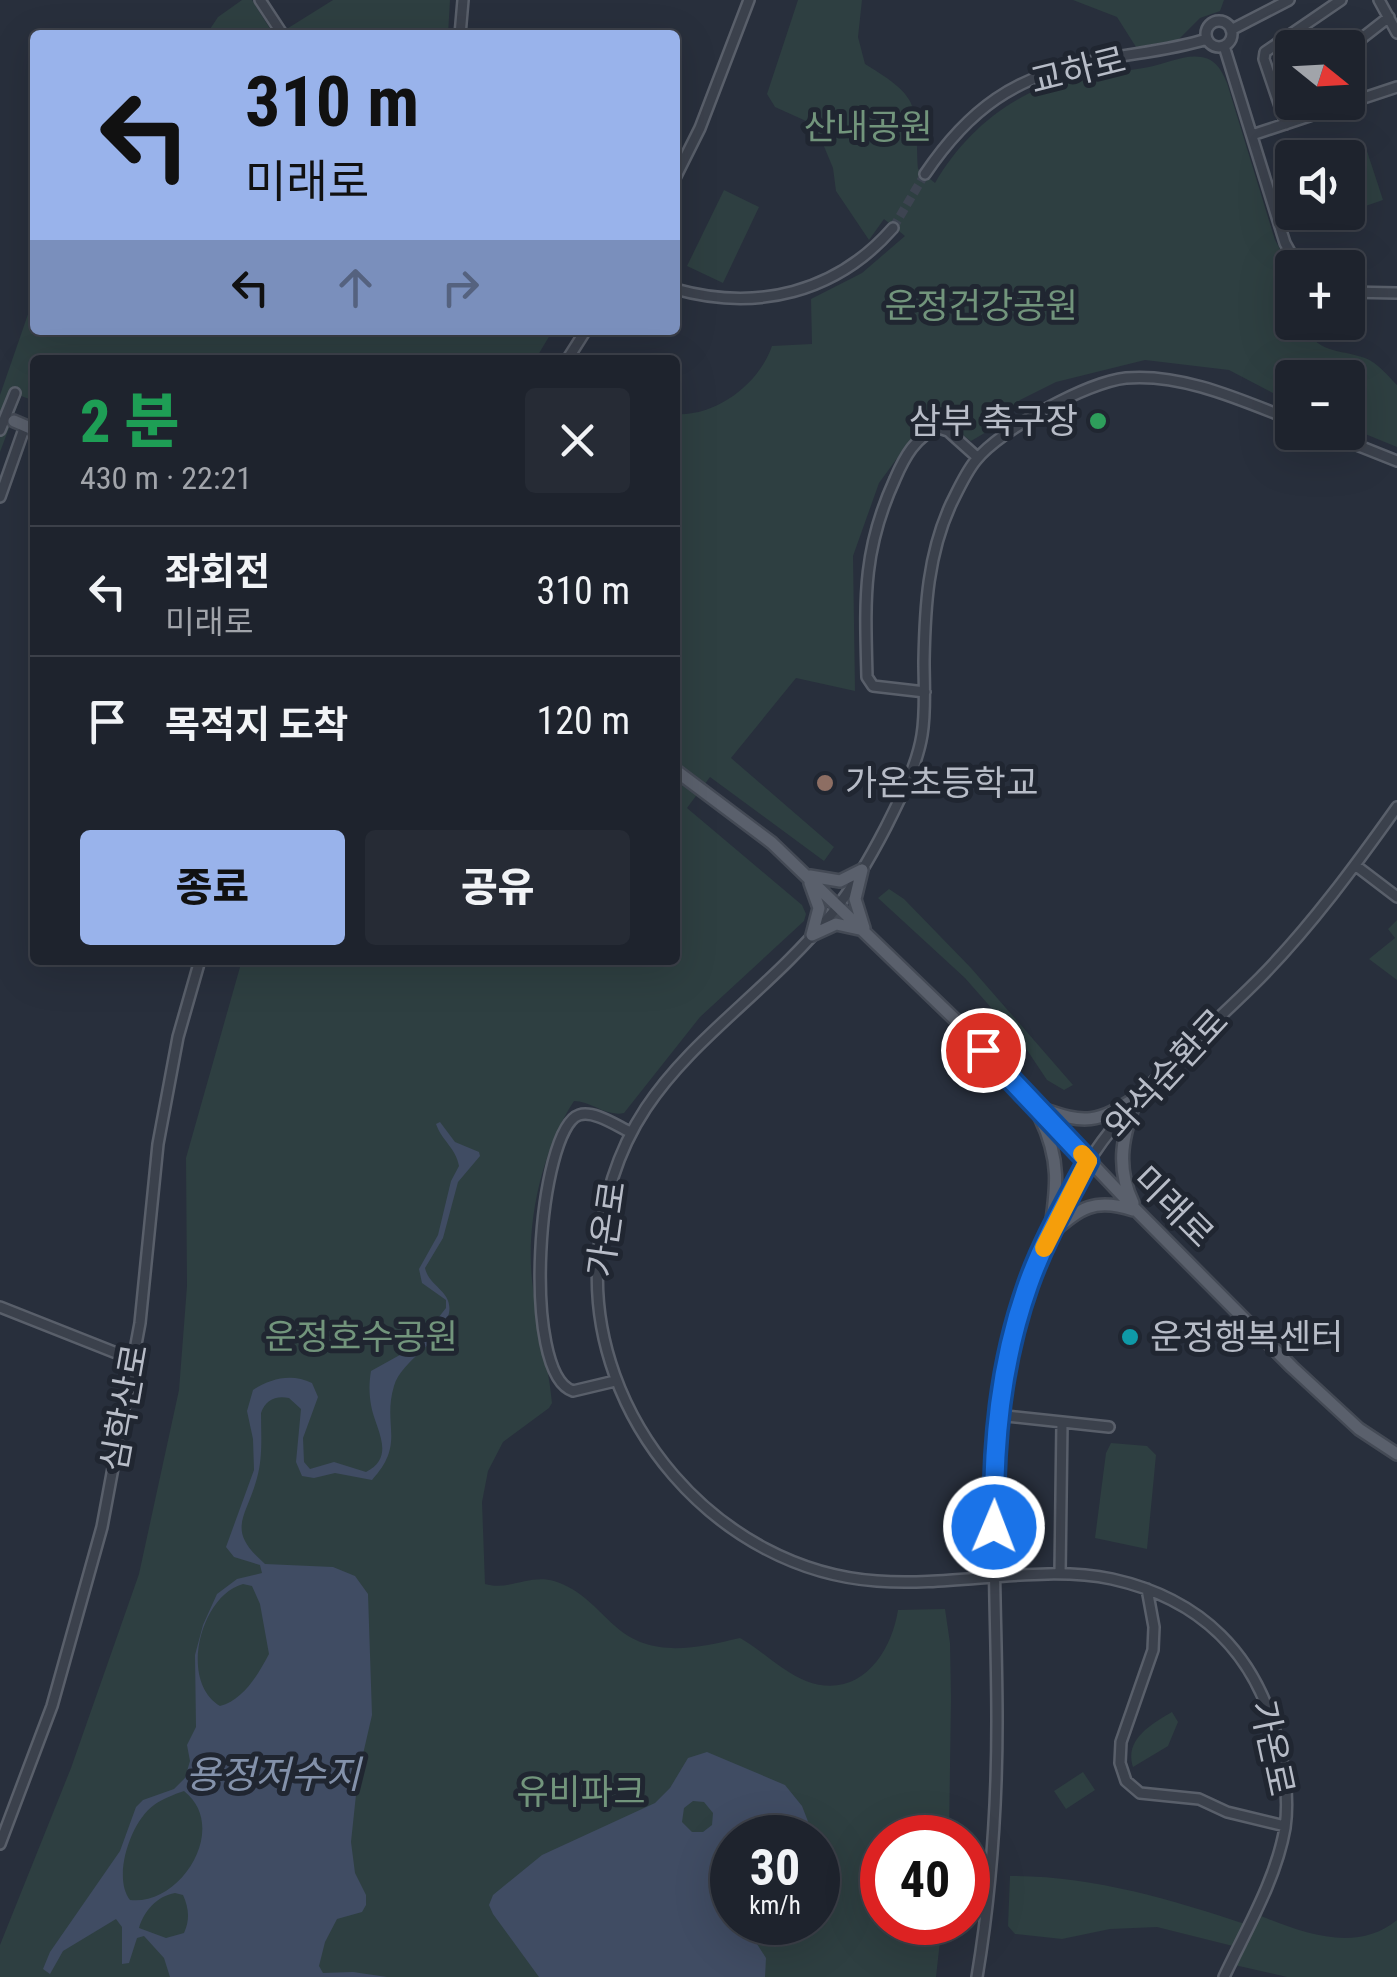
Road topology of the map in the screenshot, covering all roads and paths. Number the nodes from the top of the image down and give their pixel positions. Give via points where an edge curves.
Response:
1 (260, 0) edge
2 (462, 0) edge
3 (750, 0) edge
4 (1289, 0) edge
5 (1341, 0) edge
6 (1378, 0) edge
7 (1389, 18) junction
8 (280, 30) edge
9 (460, 30) edge
10 (1231, 30) junction
11 (1397, 33) edge
12 (1365, 36) edge
13 (1207, 39) junction
14 (1224, 46) junction
15 (1397, 87) edge
16 (1365, 96) edge
17 (1296, 120) edge
18 (1286, 124) junction
19 (1252, 134) junction
20 (680, 168) edge
21 (925, 174) tunnel mouth
22 (893, 228) tunnel mouth
23 (1289, 250) edge
24 (680, 290) edge
25 (1365, 292) edge
26 (1397, 292) edge
27 (15, 393) dead end
28 (1275, 414) edge
29 (25, 426) edge
30 (0, 430) edge
31 (1365, 448) edge
32 (978, 458) junction
33 (1397, 461) edge
34 (0, 498) edge
35 (925, 692) junction
36 (680, 774) edge
37 (1397, 807) edge
38 (1355, 865) junction
39 (862, 870) junction
40 (806, 875) junction
41 (1397, 897) edge
42 (838, 906) junction
43 (866, 932) junction
44 (812, 936) junction
45 (199, 965) edge
46 (1137, 1097) junction
47 (1035, 1106) junction
48 (630, 1132) junction
49 (1088, 1161) junction
50 (1137, 1211) junction
51 (1050, 1234) junction
52 (0, 1307) edge
53 (134, 1360) junction
54 (616, 1380) junction
55 (997, 1415) junction
56 (1062, 1422) junction
57 (1108, 1427) dead end
58 (1397, 1454) edge
59 (1060, 1574) junction
60 (994, 1579) junction
61 (1147, 1590) junction
62 (1285, 1826) junction
63 (0, 1844) edge
64 (977, 1977) edge
65 (1224, 1977) edge

1 - 8 street
2 - 9 street
3 - 20 street
4 - 10 street
5 - 18 street via 1265,52
6 - 7 street
7 - 11 street
7 - 12 street
10 - 13 street via 1214,22
10 - 14 street
13 - 14 street
13 - 21 street, 교하로 via 1049,71 1012,88 972,115
14 - 19 street
15 - 16 street
17 - 18 street
18 - 19 street
19 - 23 street
22 - 24 street via 861,260 806,289 744,300
25 - 26 street
27 - 30 street
28 - 32 street, 가온로 via 1188,383 1124,378 1048,406
29 - 34 street
31 - 33 street
32 - 35 street, 가온로 via 951,505 928,572
32 - 35 street via 939,428 921,436 881,510 868,556 867,677 873,686
35 - 39 street, 가온로 via 922,738 905,787
36 - 40 main road, 미래로
37 - 38 street, 와석순환로
38 - 41 street
38 - 46 street, 와석순환로 via 1262,975
39 - 40 main road via 840,881
39 - 42 street, 가온로
39 - 43 main road via 855,898
40 - 42 main road, 미래로
40 - 44 main road via 819,908
42 - 43 main road, 미래로
42 - 44 street, 가온로
43 - 44 main road via 836,924
43 - 47 main road, 미래로
44 - 48 street, 가온로 via 685,1058
45 - 53 street, 심학산로 via 158,1144
46 - 47 main road via 1088,1122
46 - 49 street, 와석순환로
46 - 50 main road via 1120,1162
47 - 49 main road, 미래로
47 - 51 main road via 1057,1166
48 - 54 street, 가온로 via 608,1184 597,1269 600,1318
48 - 54 street via 590,1114 572,1119 554,1162 540,1236 541,1306 557,1381 573,1391
49 - 50 main road, 미래로
49 - 51 street, 와석순환로
50 - 51 main road via 1093,1204
50 - 58 main road, 미래로 via 1358,1429
51 - 55 street, 와석순환로 via 1011,1340
52 - 53 street
53 - 63 street, 심학산로 via 102,1527 52,1706
54 - 60 street, 가온로 via 667,1470 710,1511 773,1550 860,1580
55 - 56 street
55 - 60 street, 와석순환로
56 - 57 street
56 - 59 street
59 - 60 street, 가온로
59 - 61 street, 가온로
60 - 64 street, 와석순환로 via 997,1778
61 - 62 street, 가온로 via 1185,1607 1226,1638 1256,1681 1281,1751
61 - 62 street via 1151,1663 1121,1742 1126,1781 1140,1793 1198,1799
62 - 65 street, 가온로

